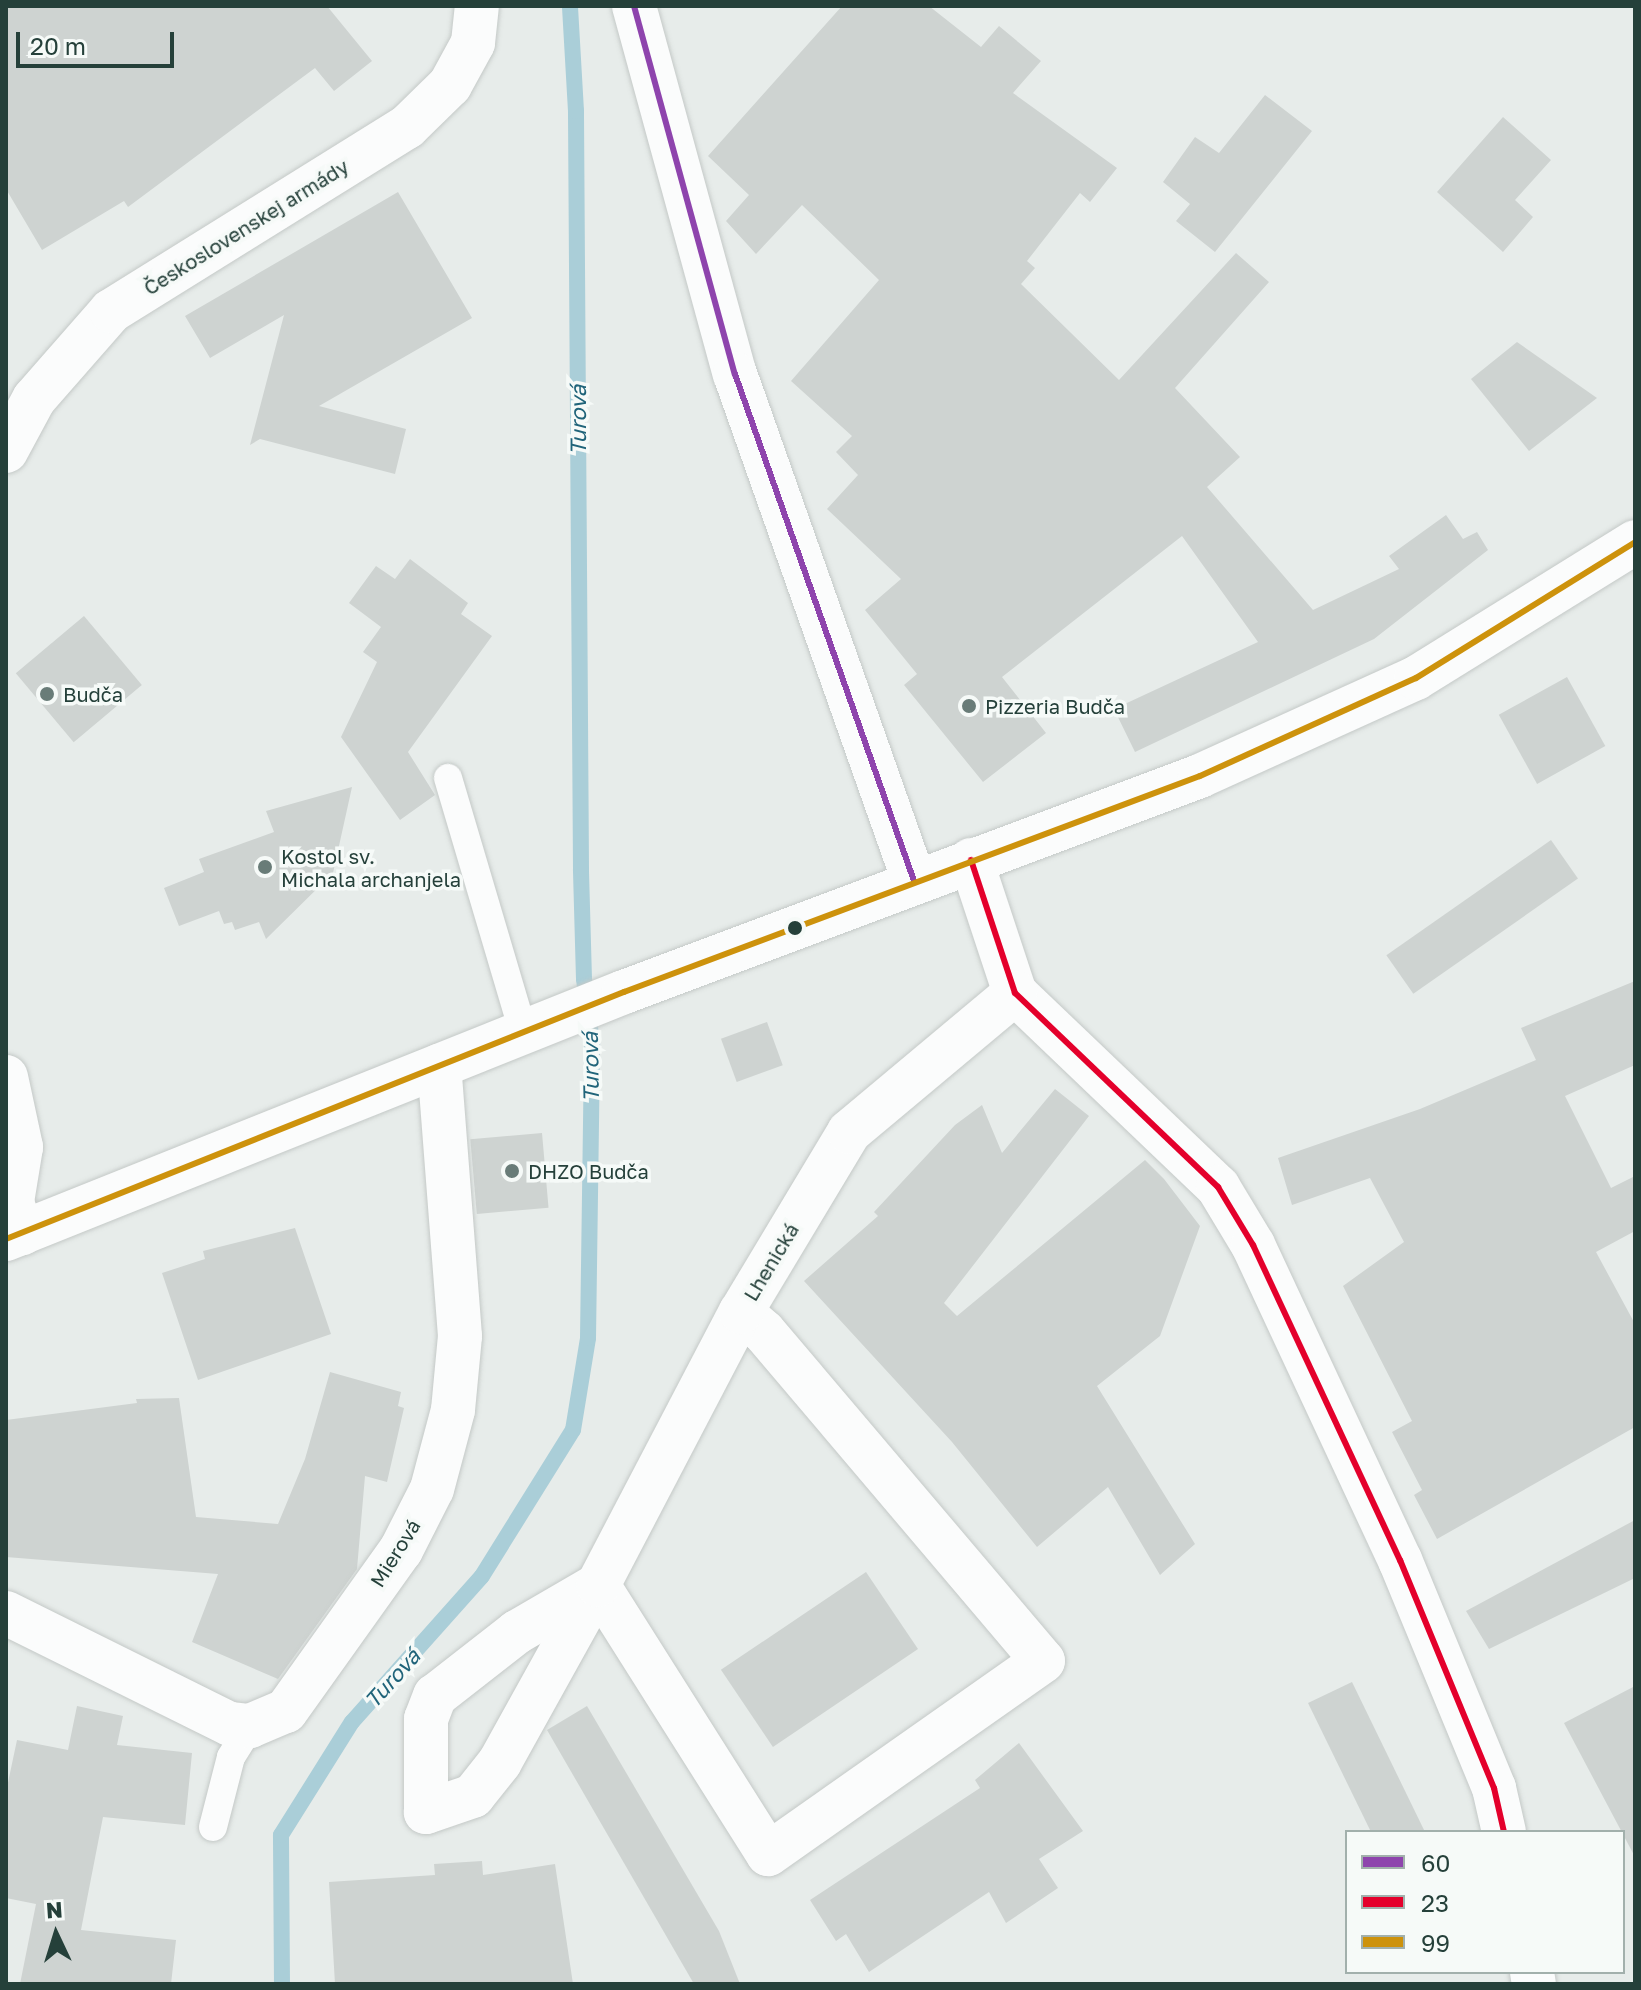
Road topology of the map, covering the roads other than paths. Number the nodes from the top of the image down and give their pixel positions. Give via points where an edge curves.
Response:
1 (477, 6) edge
2 (634, 6) edge
3 (6, 451) edge
4 (1635, 542) edge
5 (448, 778) dead end
6 (971, 860) junction
7 (914, 881) junction
8 (1015, 993) junction
9 (539, 1029) junction
10 (439, 1066) junction
11 (6, 1077) edge
12 (12, 1217) edge
13 (741, 1312) junction
14 (598, 1585) junction
15 (6, 1613) edge
16 (250, 1726) junction
17 (213, 1827) dead end
18 (1504, 1830) edge

1 - 3 street, Československej armády via 473,43 450,85 407,127 111,311 34,399
2 - 7 street via 735,374
4 - 6 street via 1429,671 1327,721 1200,776
5 - 9 lane
6 - 7 street
6 - 8 street
7 - 9 street
8 - 13 street, Lhenická via 849,1132
8 - 18 street via 1208,1177 1253,1245 1400,1560 1494,1788
9 - 10 street
10 - 12 street
10 - 16 street, Mierová via 460,1336 453,1410 432,1489 401,1550 286,1711
11 - 12 street via 21,1147
13 - 14 street, Lhenická
13 - 14 street via 764,1332 1043,1661 768,1854
14 - 14 street, Lhenická via 517,1632 435,1696 426,1719 426,1812 473,1796 500,1762
15 - 16 street via 230,1724
16 - 17 lane via 231,1757

